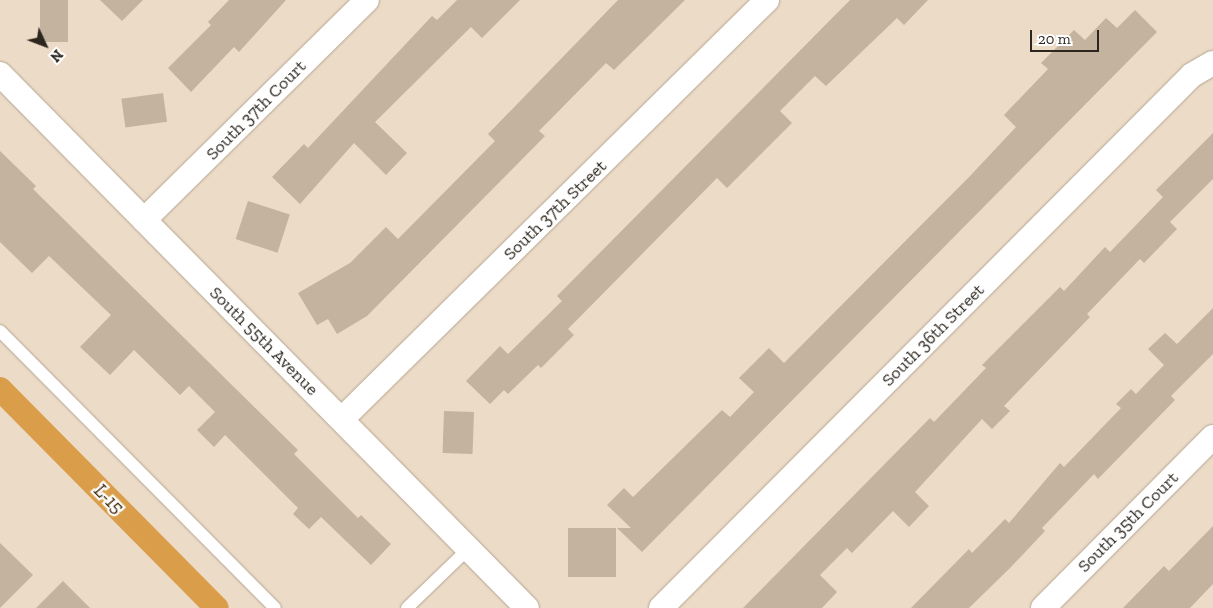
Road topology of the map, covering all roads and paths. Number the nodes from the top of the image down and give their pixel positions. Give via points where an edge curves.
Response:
1 (367, 0) edge
2 (767, 0) edge
3 (1210, 64) edge
4 (0, 74) edge
5 (144, 220) junction
6 (0, 331) edge
7 (342, 419) junction
8 (1213, 437) edge
9 (468, 549) junction
10 (275, 608) edge
11 (407, 608) edge
12 (527, 608) edge
13 (661, 608) edge
14 (1043, 608) edge

1 - 5 street, South 37th Court
2 - 7 street, South 37th Street
3 - 13 street, South 36th Street via 1192,75
4 - 5 street, South 55th Avenue
5 - 7 street, South 55th Avenue
6 - 10 lane
7 - 9 street, South 55th Avenue
8 - 14 street, South 35th Court
9 - 11 lane
9 - 12 street, South 55th Avenue

